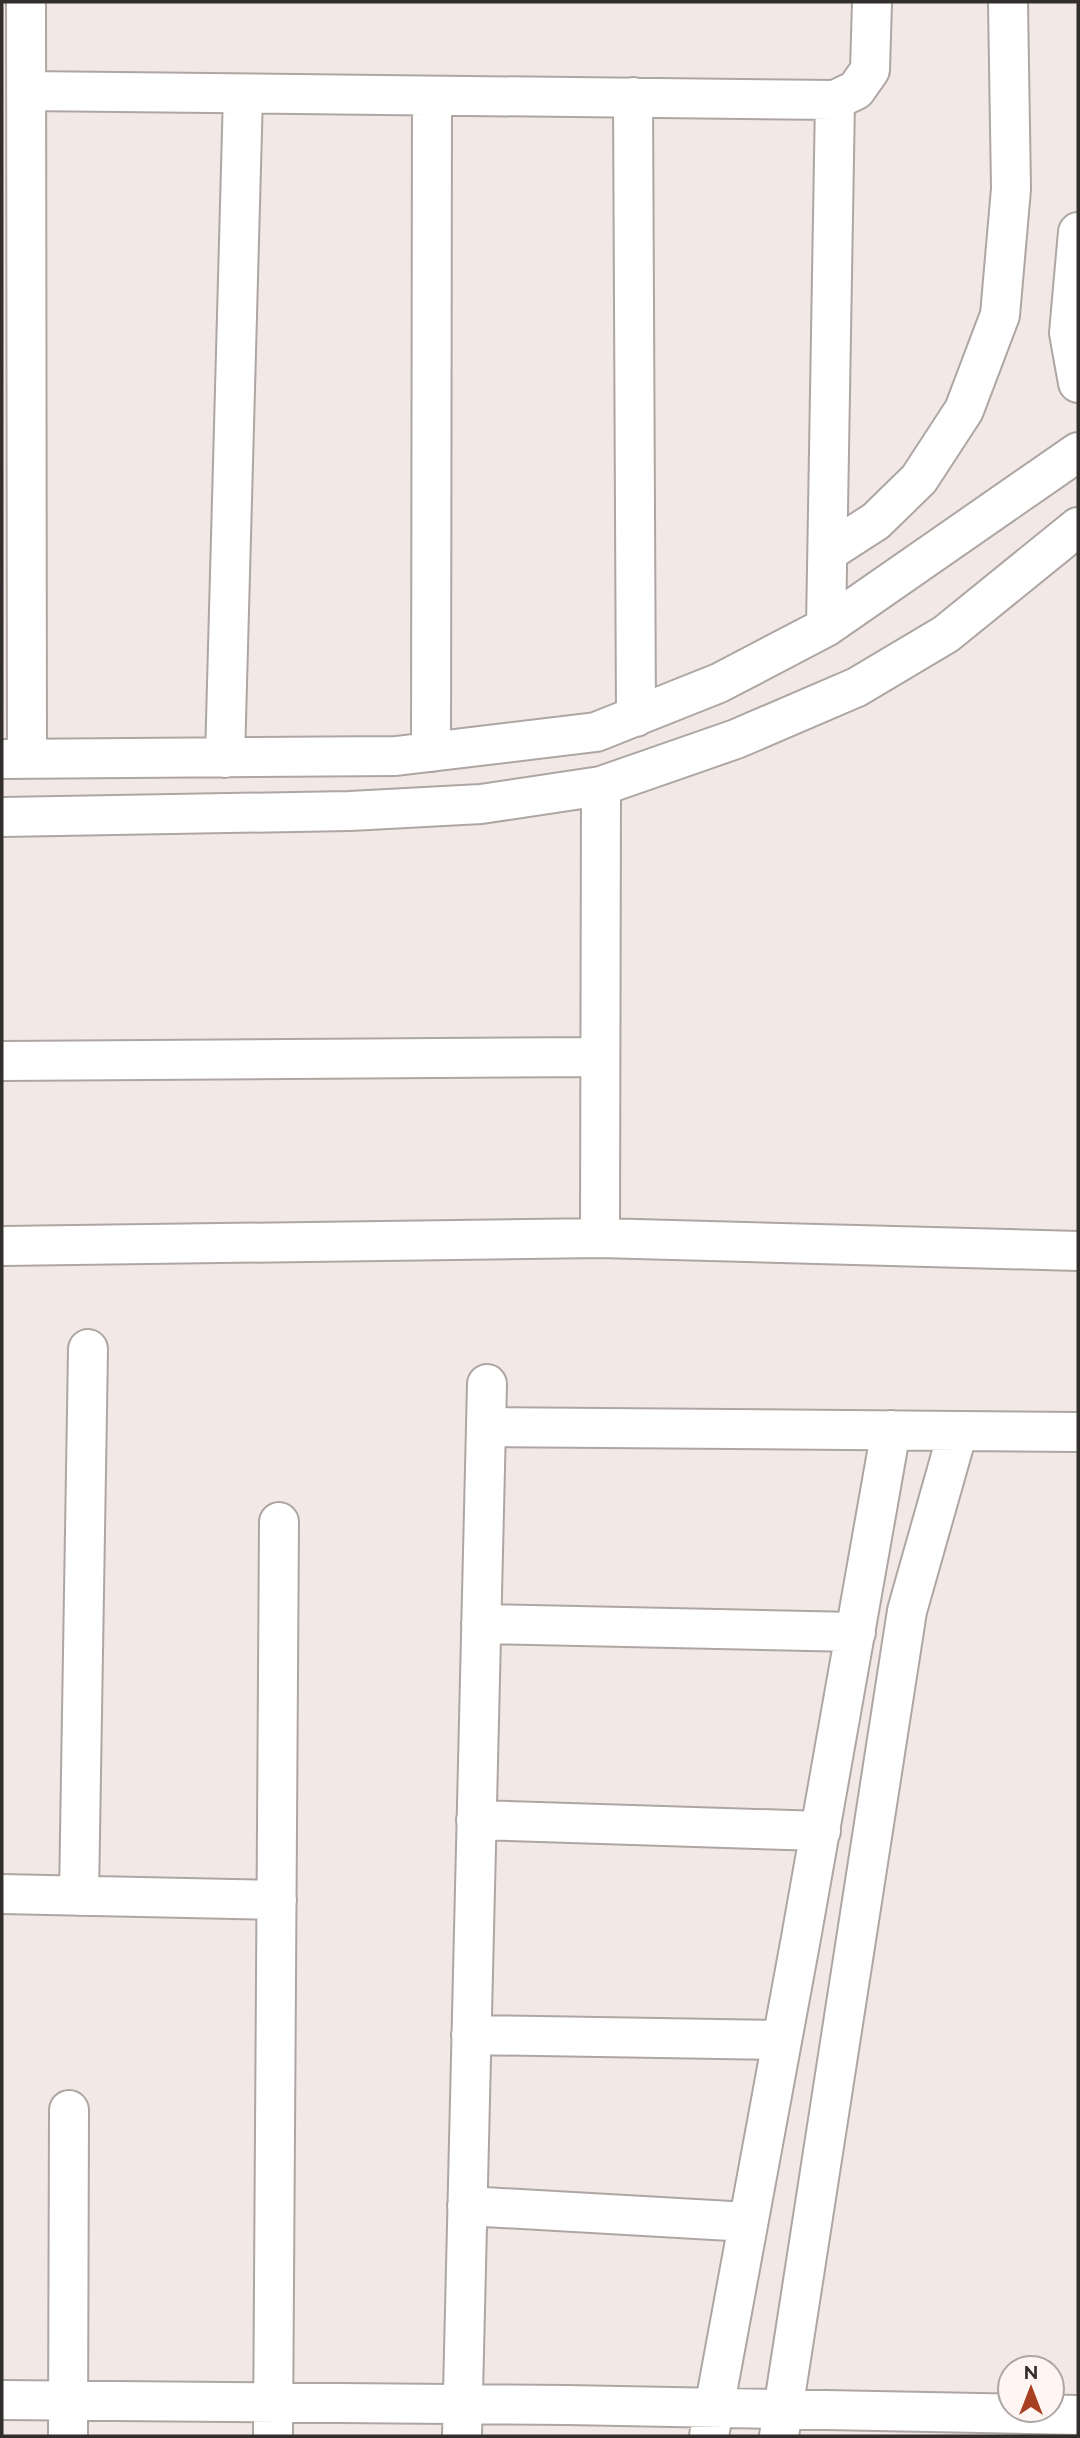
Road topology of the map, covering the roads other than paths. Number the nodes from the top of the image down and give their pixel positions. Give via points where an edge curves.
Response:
1 (26, 2) edge
2 (872, 2) edge
3 (1009, 2) edge
4 (26, 91) junction
5 (243, 94) junction
6 (432, 96) junction
7 (633, 97) junction
8 (835, 100) junction
9 (1078, 232) edge
10 (1078, 383) edge
11 (1078, 452) edge
12 (1078, 527) edge
13 (828, 552) junction
14 (826, 627) junction
15 (636, 716) junction
16 (431, 751) junction
17 (225, 758) junction
18 (15, 759) edge
19 (121, 759) junction
20 (601, 786) junction
21 (132, 816) junction
22 (2, 817) edge
23 (600, 1058) junction
24 (2, 1061) edge
25 (600, 1238) junction
26 (2, 1246) edge
27 (1078, 1251) edge
28 (88, 1349) dead end
29 (487, 1384) dead end
30 (486, 1427) junction
31 (891, 1430) junction
32 (958, 1431) junction
33 (1078, 1432) edge
34 (279, 1522) dead end
35 (481, 1624) junction
36 (856, 1632) junction
37 (476, 1819) junction
38 (821, 1831) junction
39 (2, 1894) edge
40 (79, 1896) junction
41 (277, 1900) junction
42 (471, 2035) junction
43 (782, 2040) junction
44 (69, 2110) dead end
45 (467, 2206) junction
46 (748, 2222) junction
47 (2, 2400) edge
48 (1078, 2415) edge
49 (68, 2418) edge
50 (273, 2419) edge
51 (462, 2420) edge
52 (711, 2422) edge
53 (781, 2423) edge
54 (912, 2424) edge

1 - 4 street
2 - 8 street via 870,70 856,90
3 - 13 street via 1011,188 1000,315 964,410 919,479 876,521
4 - 5 street
4 - 18 street
5 - 6 street
5 - 17 street
6 - 7 street
6 - 16 street
7 - 8 street
7 - 15 street
8 - 13 street
9 - 10 street via 1069,333
11 - 14 street
12 - 20 street via 946,634 857,687 736,739
13 - 14 street
14 - 15 street via 719,683
15 - 16 street via 596,732
16 - 17 street via 396,756
17 - 19 street
18 - 19 street
19 - 21 street
20 - 21 street via 468,805
20 - 23 street
21 - 22 street
23 - 24 street
23 - 25 street
25 - 26 street
25 - 27 street
28 - 40 street
29 - 30 street
30 - 31 street
30 - 35 street
31 - 32 street
31 - 36 street
32 - 33 street
32 - 53 street via 907,1611
34 - 41 street
35 - 36 street
35 - 37 street
36 - 38 street
37 - 38 street
37 - 42 street
38 - 43 street
39 - 40 street
40 - 41 street
41 - 50 street
42 - 43 street
42 - 45 street
43 - 46 street
44 - 49 street
45 - 46 street
45 - 51 street
46 - 52 street
47 - 49 street
48 - 54 street
49 - 50 street
50 - 51 street
51 - 52 street
52 - 53 street
53 - 54 street

